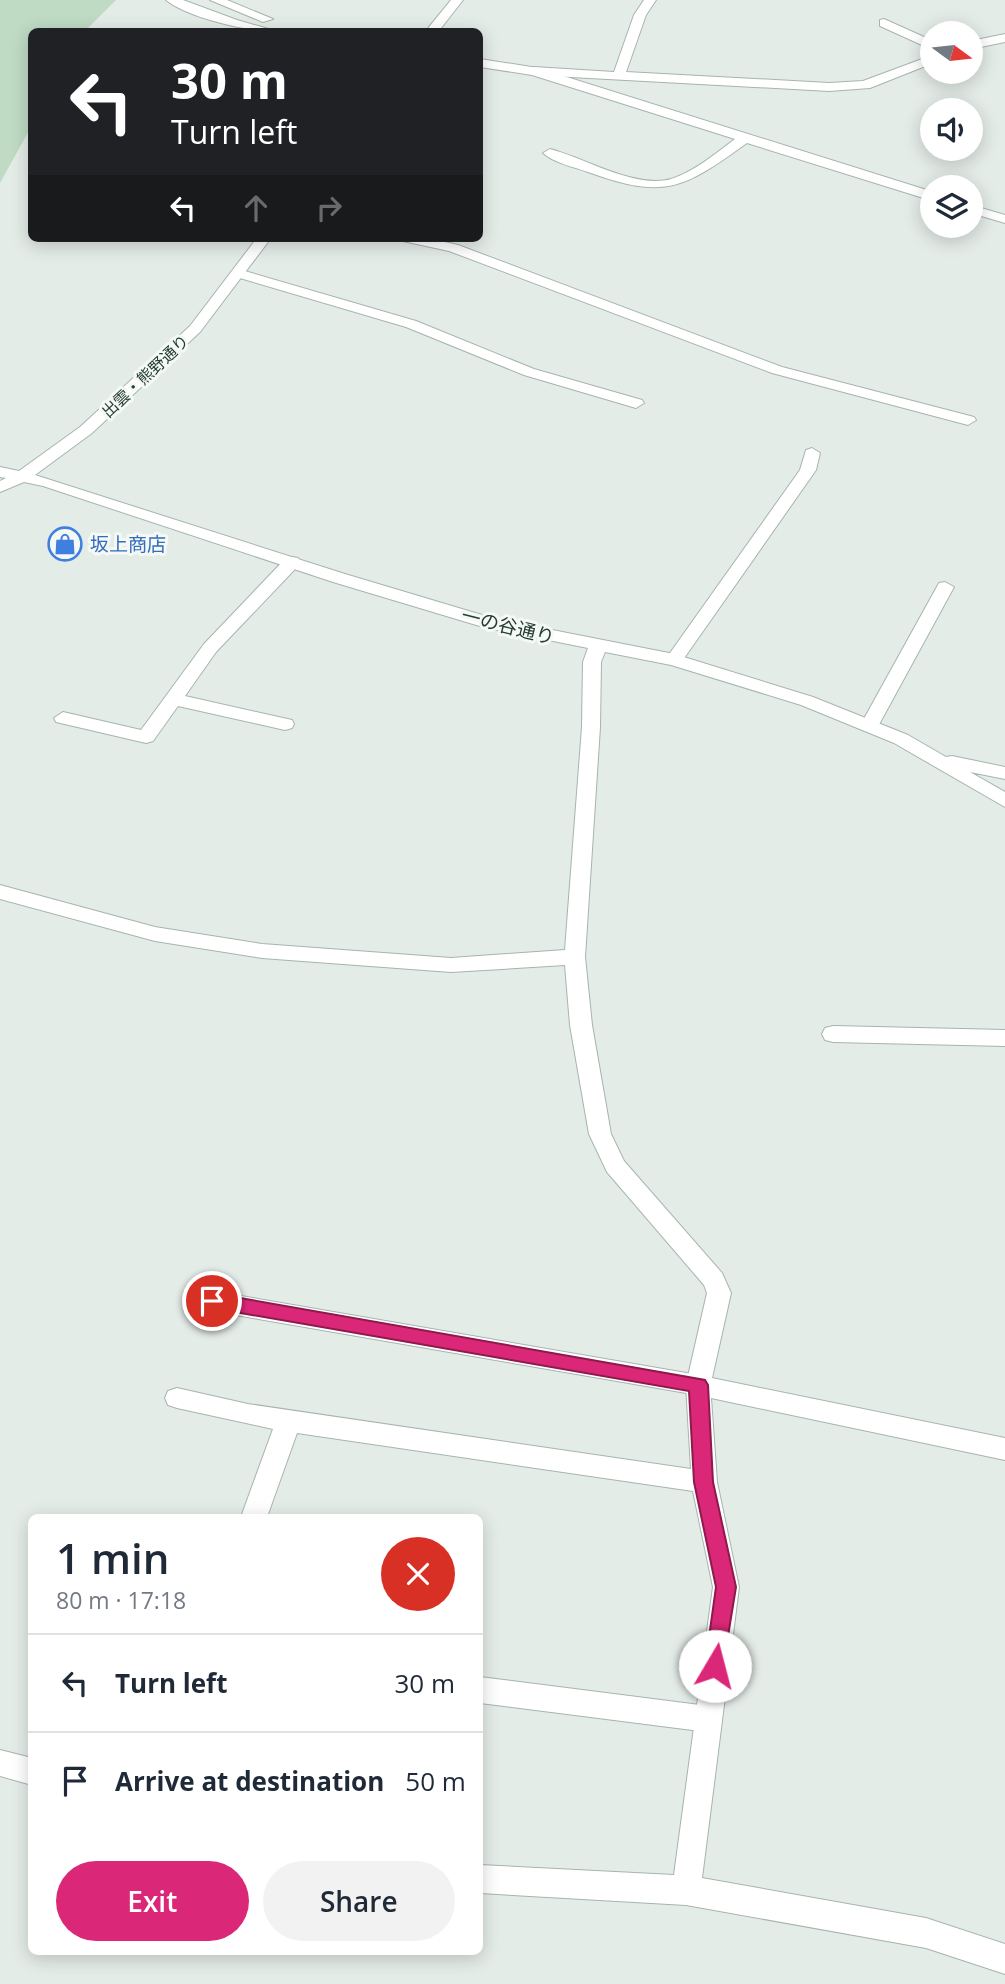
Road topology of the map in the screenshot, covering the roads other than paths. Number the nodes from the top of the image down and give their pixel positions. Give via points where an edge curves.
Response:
1 (172, 0) edge
2 (216, 0) edge
3 (457, 0) edge
4 (650, 0) edge
5 (884, 23) dead end
6 (255, 28) edge
7 (278, 28) edge
8 (434, 28) edge
9 (1005, 38) edge
10 (920, 40) edge
11 (984, 42) edge
12 (483, 64) edge
13 (920, 65) edge
14 (534, 72) junction
15 (619, 75) junction
16 (745, 138) junction
17 (550, 153) dead end
18 (920, 193) edge
19 (983, 212) edge
20 (1003, 217) edge
21 (261, 242) edge
22 (426, 242) edge
23 (238, 273) junction
24 (636, 402) dead end
25 (968, 420) dead end
26 (812, 453) dead end
27 (0, 472) edge
28 (21, 477) junction
29 (0, 487) edge
30 (292, 562) junction
31 (945, 587) dead end
32 (598, 646) junction
33 (674, 660) junction
34 (173, 699) junction
35 (63, 718) dead end
36 (285, 724) dead end
37 (869, 726) junction
38 (937, 759) junction
39 (1005, 773) edge
40 (1005, 801) edge
41 (0, 892) edge
42 (575, 957) junction
43 (833, 1034) dead end
44 (1005, 1038) edge
45 (212, 1301) dead end
46 (698, 1385) junction
47 (177, 1398) dead end
48 (289, 1419) junction
49 (1005, 1449) edge
50 (704, 1482) junction
51 (255, 1514) edge
52 (483, 1690) edge
53 (708, 1719) junction
54 (0, 1763) edge
55 (28, 1771) edge
56 (483, 1879) edge
57 (686, 1890) junction
58 (1005, 1959) edge

1 - 6 street
2 - 7 street via 276,23
3 - 8 street
4 - 15 street via 639,15
5 - 10 street
9 - 11 street
12 - 14 street
13 - 15 street via 864,85 829,87
14 - 15 street
14 - 16 street
16 - 17 street via 674,183 637,183
16 - 18 street
19 - 20 street
21 - 23 street, 出雲・熊野通り
22 - 25 street via 453,248 776,370
23 - 24 street via 411,324 529,372
23 - 28 street, 出雲・熊野通り via 195,329 141,382
26 - 33 street via 808,470
27 - 28 street, 一の谷通り
28 - 29 street, 出雲・熊野通り
28 - 30 street, 一の谷通り
30 - 32 street, 一の谷通り via 489,623
30 - 34 street via 210,648
31 - 37 street
32 - 33 street, 一の谷通り
32 - 42 street via 592,662 592,727
33 - 37 street, 一の谷通り via 807,701
34 - 35 street via 146,737
34 - 36 street
37 - 38 street, 一の谷通り
38 - 39 street
38 - 40 street, 一の谷通り
41 - 42 street via 155,934 262,951 451,965
42 - 46 street via 581,1025 600,1134 615,1166 714,1280 719,1293
43 - 44 street
45 - 46 street
46 - 49 street
46 - 50 street
47 - 48 street via 248,1415
48 - 50 street
48 - 51 street
50 - 53 street via 726,1587
52 - 53 street
53 - 57 street
54 - 55 street
56 - 57 street
57 - 58 street via 926,1933

